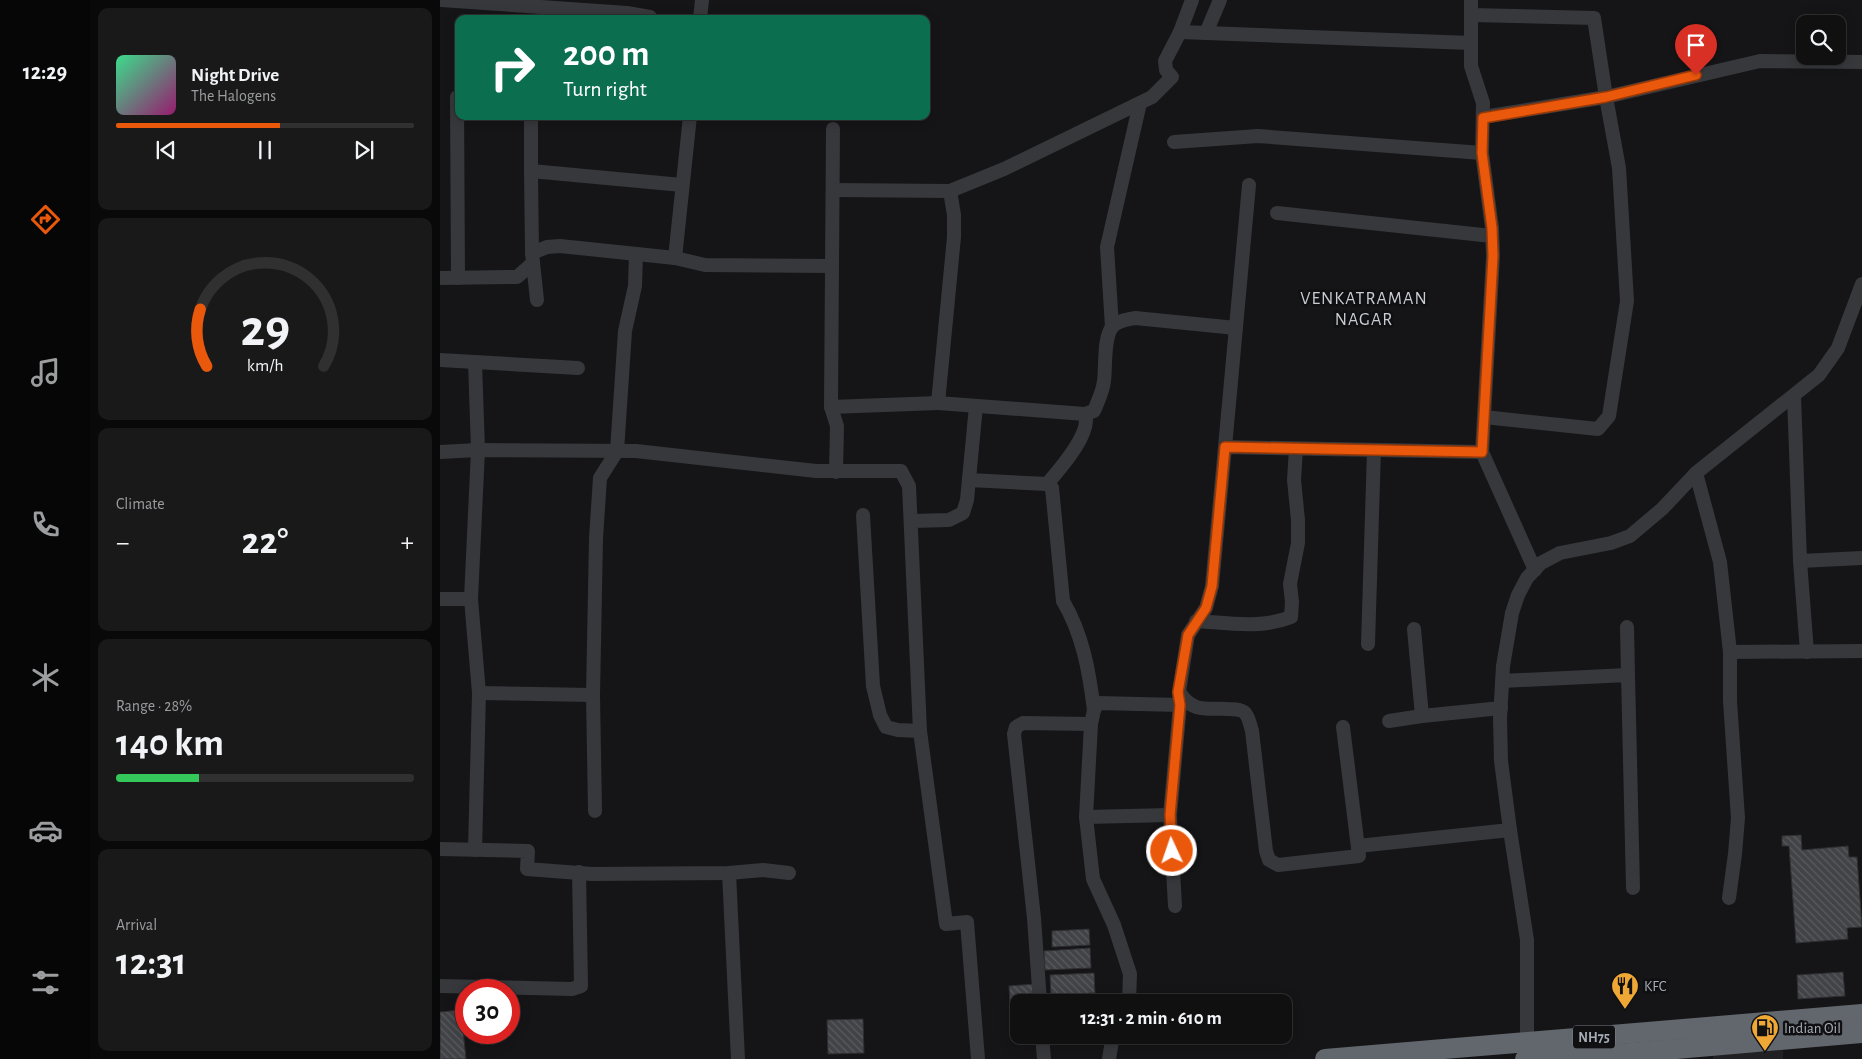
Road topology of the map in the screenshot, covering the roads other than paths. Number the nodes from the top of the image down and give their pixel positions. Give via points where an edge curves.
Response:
1 (441, 0) edge
2 (702, 0) edge
3 (1192, 0) edge
4 (1220, 0) edge
5 (1471, 0) edge
6 (518, 3) edge
7 (539, 13) edge
8 (1471, 14) junction
9 (613, 15) edge
10 (700, 15) edge
11 (1180, 32) junction
12 (1206, 33) junction
13 (1471, 43) junction
14 (1862, 62) edge
15 (1606, 97) junction
16 (1140, 103) junction
17 (1483, 118) junction
18 (457, 120) edge
19 (531, 120) edge
20 (690, 120) edge
21 (834, 129) dead end
22 (1174, 142) dead end
23 (1482, 153) junction
24 (531, 171) junction
25 (682, 185) junction
26 (1249, 186) dead end
27 (833, 190) junction
28 (950, 191) junction
29 (1277, 213) dead end
30 (1492, 236) junction
31 (636, 254) junction
32 (532, 258) junction
33 (674, 258) junction
34 (832, 266) junction
35 (440, 278) edge
36 (458, 278) junction
37 (1862, 284) edge
38 (537, 300) dead end
39 (1112, 327) junction
40 (1236, 328) junction
41 (440, 360) edge
42 (474, 362) junction
43 (578, 368) dead end
44 (1794, 396) junction
45 (938, 403) junction
46 (976, 406) junction
47 (831, 407) junction
48 (1085, 414) junction
49 (1484, 417) junction
50 (1225, 447) junction
51 (1296, 448) junction
52 (478, 450) junction
53 (1374, 450) junction
54 (617, 451) junction
55 (440, 452) edge
56 (1482, 452) junction
57 (836, 472) junction
58 (1696, 473) junction
59 (969, 480) junction
60 (1047, 484) junction
61 (863, 515) dead end
62 (912, 521) junction
63 (1862, 558) edge
64 (1800, 561) junction
65 (1535, 570) junction
66 (440, 599) edge
67 (471, 599) junction
68 (1196, 621) junction
69 (1627, 627) dead end
70 (1414, 629) dead end
71 (1368, 644) dead end
72 (1862, 651) edge
73 (1730, 652) junction
74 (1807, 652) junction
75 (1628, 676) junction
76 (1502, 681) junction
77 (479, 693) junction
78 (593, 695) junction
79 (1179, 698) junction
80 (1501, 708) junction
81 (1422, 716) junction
82 (1093, 717) junction
83 (1389, 721) dead end
84 (1343, 727) dead end
85 (920, 731) junction
86 (595, 811) dead end
87 (1170, 815) junction
88 (1086, 817) junction
89 (1510, 830) junction
90 (1358, 846) junction
91 (440, 849) edge
92 (475, 850) junction
93 (579, 872) junction
94 (729, 873) junction
95 (789, 873) dead end
96 (1633, 888) dead end
97 (1729, 898) dead end
98 (1176, 906) dead end
99 (440, 986) edge
100 (1039, 994) edge
101 (1129, 994) edge
102 (1862, 1014) edge
103 (1862, 1033) edge
104 (1043, 1044) edge
105 (1112, 1044) edge
106 (1526, 1053) edge
107 (1584, 1058) edge
108 (738, 1059) edge
109 (978, 1059) edge
110 (1044, 1059) edge
111 (1109, 1059) edge
112 (1325, 1059) edge

1 - 6 street
2 - 10 street
3 - 11 street
4 - 12 street
5 - 8 street
6 - 7 street
7 - 9 street
8 - 13 street
8 - 15 street via 1594,18
11 - 12 street
11 - 16 street via 1165,61 1166,70 1172,77 1152,97
12 - 13 street
13 - 17 street via 1471,66 1483,103
14 - 15 street via 1760,61
15 - 17 street
15 - 49 street via 1619,168 1627,301 1609,416 1598,429
16 - 28 street
16 - 39 street via 1107,247
17 - 23 street
18 - 36 street
19 - 24 street
20 - 25 street
21 - 27 street
22 - 23 street via 1258,136
23 - 30 street
24 - 25 street
24 - 32 street
25 - 33 street
26 - 40 street
27 - 28 street
27 - 34 street
28 - 45 street via 954,237
29 - 30 street
30 - 49 street
31 - 32 street via 560,246 547,247
31 - 33 street
31 - 54 street via 635,286 625,331
32 - 36 street via 516,277
32 - 38 street
33 - 34 street via 705,265
34 - 47 street
35 - 36 street
37 - 44 street via 1838,348 1819,375
39 - 40 street via 1123,320 1135,318
39 - 48 street via 1107,337 1104,383 1099,400 1094,411
40 - 50 street
41 - 42 street
42 - 43 street
42 - 52 street
44 - 58 street
44 - 64 street
45 - 46 street
45 - 47 street
46 - 48 street
46 - 59 street
47 - 57 street via 837,426
48 - 60 street via 1084,429 1071,453
49 - 56 street
50 - 51 street
50 - 68 street via 1212,586 1206,608
51 - 53 street
51 - 68 street via 1294,480 1298,543 1290,584 1291,617 1261,625
52 - 54 street
52 - 55 street
52 - 67 street
53 - 56 street
53 - 71 street
54 - 57 street
54 - 78 street via 600,478
56 - 65 street
57 - 62 street via 901,471 909,486
58 - 65 street via 1662,509 1630,536 1560,553 1540,563
58 - 73 street via 1720,562
59 - 60 street
59 - 62 street via 963,512 948,520
60 - 82 street via 1052,488 1063,601 1082,642
61 - 85 street via 873,686 877,703 886,727
62 - 85 street
63 - 64 street
64 - 74 street
65 - 76 street via 1527,578 1512,613
66 - 67 street
67 - 77 street
68 - 79 street via 1188,635
69 - 75 street
70 - 81 street
72 - 74 street
73 - 74 street
73 - 97 street via 1738,818
75 - 76 street
75 - 96 street
76 - 80 street
77 - 78 street
77 - 92 street
78 - 86 street
79 - 82 street via 1098,703
79 - 87 street
79 - 90 street via 1193,707 1244,712 1252,731 1269,860 1278,865 1359,856
80 - 81 street
80 - 89 street via 1501,761
81 - 83 street
82 - 88 street
82 - 100 street via 1023,723 1016,727 1014,734
84 - 90 street
85 - 109 street via 946,924 967,922
87 - 88 street
87 - 98 street
88 - 101 street via 1093,879 1114,925 1130,974
89 - 90 street
89 - 106 street via 1527,940
91 - 92 street
92 - 93 street via 528,851 526,869
93 - 94 street
93 - 99 street via 581,986 572,989
94 - 95 street via 763,870
94 - 108 street
102 - 106 highway, NH75
103 - 107 highway, NH75
104 - 110 street
105 - 111 street
106 - 107 highway, NH75
106 - 112 highway, NH75

